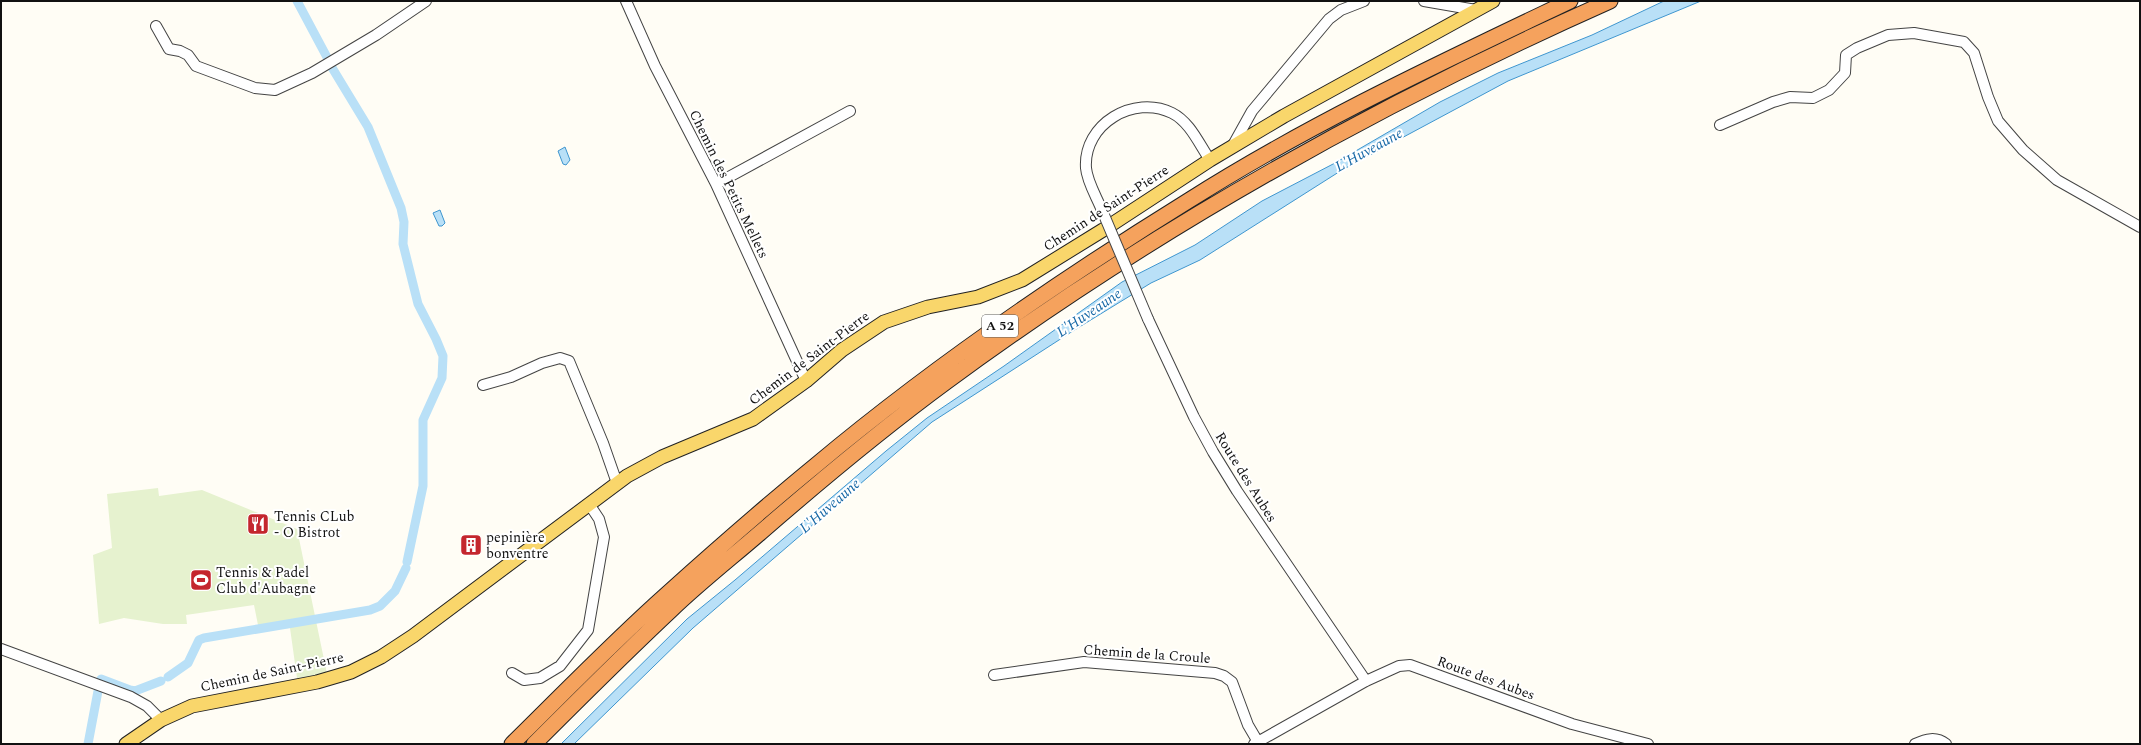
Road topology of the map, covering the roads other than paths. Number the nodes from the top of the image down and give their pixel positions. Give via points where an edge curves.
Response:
1 (426, 1) edge
2 (626, 1) edge
3 (1364, 1) edge
4 (1424, 1) edge
5 (1493, 1) edge
6 (1610, 1) edge
7 (1566, 3) edge
8 (1476, 10) junction
9 (156, 26) dead end
10 (850, 111) dead end
11 (1720, 125) dead end
12 (1232, 147) junction
13 (1210, 160) junction
14 (716, 184) junction
15 (2140, 227) edge
16 (806, 381) junction
17 (483, 385) dead end
18 (617, 483) junction
19 (589, 504) junction
20 (1, 649) edge
21 (512, 673) dead end
22 (994, 675) dead end
23 (1366, 681) junction
24 (161, 720) junction
25 (1256, 743) edge
26 (126, 744) edge
27 (512, 744) edge
28 (534, 744) edge
29 (1648, 744) edge
30 (1915, 744) edge
31 (1946, 744) edge

1 - 9 street via 319,69 275,90 256,88 196,66 188,55 168,49
2 - 14 street, Chemin des Petits Mellets via 655,66
3 - 12 street via 1341,10 1329,19 1252,111
4 - 8 street
5 - 8 main road, Chemin de Saint-Pierre
6 - 28 highway, A 52 via 1514,43 1332,136 1198,212 1091,280 945,383 828,474 673,608
7 - 27 highway, A 52 via 1504,31 1324,123 1191,198 1074,274 935,372 817,464 664,596
8 - 12 main road, Chemin de Saint-Pierre
10 - 14 street
11 - 15 street via 1790,97 1818,96 1829,90 1845,73 1846,55 1888,35 1914,33 1957,40 1964,42 1974,53 1998,121 2023,150 2057,180
12 - 13 main road, Chemin de Saint-Pierre
13 - 16 main road, Chemin de Saint-Pierre via 1022,280 978,297 928,307 884,322 842,350
13 - 23 street, Route des Aubes, bridge via 1189,127 1172,114 1147,106 1126,110 1103,124 1090,143 1086,168 1148,319 1213,452
14 - 16 street, Chemin des Petits Mellets
16 - 18 main road, Chemin de Saint-Pierre via 753,419 662,457
17 - 18 street via 512,377 560,358 569,361
18 - 19 main road, Chemin de Saint-Pierre
19 - 21 street via 599,519 604,537 588,630 560,666 540,678 524,680
19 - 24 main road, Chemin de Saint-Pierre via 413,636 381,657 351,672 317,682 192,706
20 - 24 street via 132,697 147,706
22 - 25 street, Chemin de la Croule via 1084,662 1215,673 1232,682
23 - 25 street
23 - 29 street, Route des Aubes via 1399,666 1410,665 1572,724
24 - 26 main road, Chemin de Saint-Pierre
30 - 31 street via 1934,738

